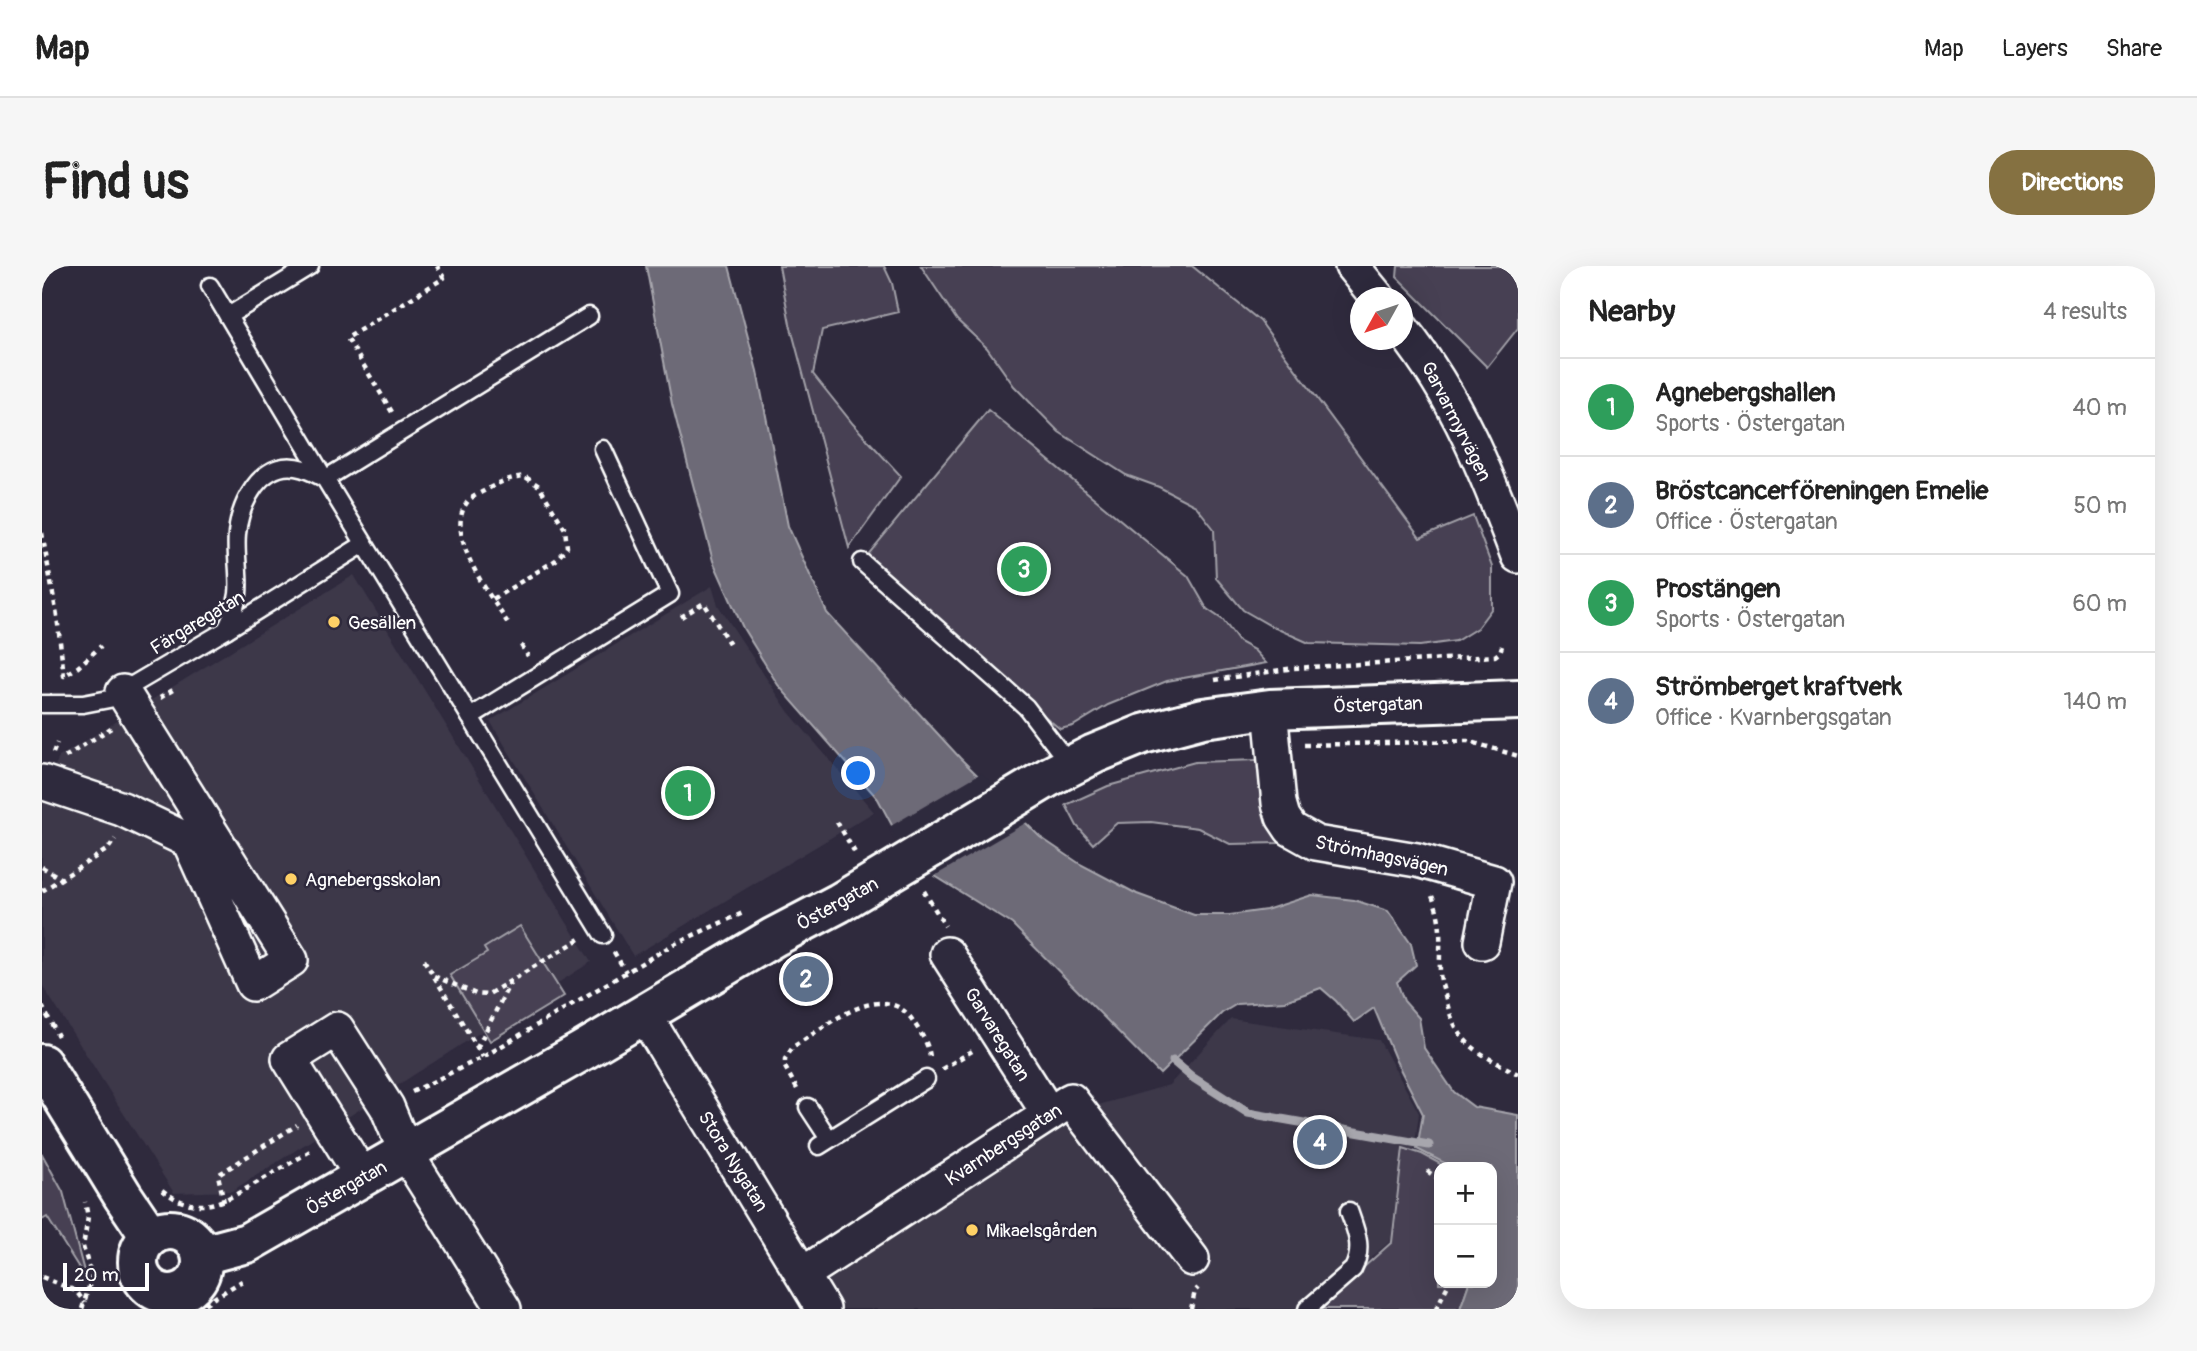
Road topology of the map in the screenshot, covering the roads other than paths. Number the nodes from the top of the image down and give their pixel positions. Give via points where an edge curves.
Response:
1 (310, 266) edge
2 (1352, 266) edge
3 (210, 286) dead end
4 (1369, 287) edge
5 (228, 316) junction
6 (589, 316) dead end
7 (1413, 343) edge
8 (603, 449) dead end
9 (325, 479) junction
10 (364, 544) junction
11 (1518, 556) edge
12 (862, 562) dead end
13 (226, 630) junction
14 (123, 692) junction
15 (1518, 700) edge
16 (42, 704) edge
17 (470, 717) junction
18 (1272, 727) junction
19 (1059, 771) junction
20 (42, 782) edge
21 (199, 836) junction
22 (601, 931) road end
23 (1482, 942) dead end
24 (947, 954) dead end
25 (275, 988) dead end
26 (644, 1014) junction
27 (42, 1064) edge
28 (926, 1079) road end
29 (808, 1107) road end
30 (1049, 1114) junction
31 (406, 1153) junction
32 (363, 1178) junction
33 (1349, 1211) dead end
34 (150, 1236) junction
35 (201, 1255) junction
36 (1192, 1259) dead end
37 (803, 1274) junction
38 (144, 1299) edge
39 (504, 1309) edge
40 (823, 1309) edge
41 (1307, 1309) edge

1 - 5 lane
2 - 4 street
3 - 5 lane
5 - 9 lane
6 - 9 lane
7 - 11 street, Garvarmyrvägen via 1481,460
8 - 17 lane via 670,594
9 - 10 lane
9 - 13 lane via 309,470 279,468 255,486 237,531 238,590
10 - 13 lane, Färgaregatan
10 - 17 lane
12 - 19 lane via 1026,707
13 - 14 lane, Färgaregatan
14 - 16 lane, Färgaregatan via 83,704
14 - 21 street
15 - 18 street, Östergatan
17 - 22 lane
18 - 19 street, Östergatan via 1203,718 1143,734
18 - 23 street, Strömhagsvägen via 1279,803 1291,829 1316,844 1417,860 1494,882
19 - 26 street, Östergatan via 914,872 839,903
20 - 21 street via 120,822
21 - 25 street via 291,960
24 - 30 street, Garvaregatan
26 - 31 street, Östergatan
26 - 37 street, Stora Nygatan via 757,1185
27 - 34 street via 139,1190
28 - 29 lane via 824,1143
30 - 36 street, Kvarnbergsgatan via 1071,1100
30 - 37 street, Kvarnbergsgatan
31 - 32 street, Östergatan
31 - 32 street via 387,1107 337,1029 310,1043 289,1059
31 - 39 street
32 - 35 street, Östergatan via 247,1243
33 - 41 lane via 1359,1241 1358,1260
34 - 35 street via 170,1229 181,1231 190,1236
34 - 38 street via 137,1262
35 - 38 street via 202,1266 192,1285
37 - 40 street, Stora Nygatan

